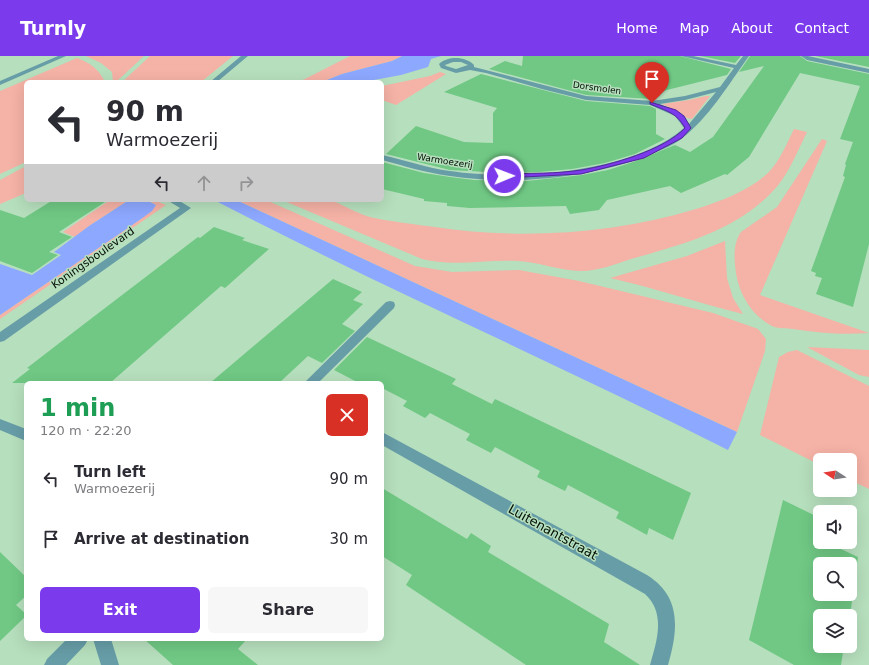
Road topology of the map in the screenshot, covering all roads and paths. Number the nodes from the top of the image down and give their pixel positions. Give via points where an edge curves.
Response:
1 (63, 56) edge
2 (245, 56) edge
3 (684, 56) edge
4 (746, 56) edge
5 (804, 56) edge
6 (737, 67) junction
7 (470, 68) dead end
8 (869, 71) edge
9 (215, 80) edge
10 (0, 83) edge
11 (723, 88) junction
12 (652, 103) junction
13 (688, 128) junction
14 (384, 158) edge
15 (175, 202) edge
16 (390, 304) dead end
17 (0, 338) edge
18 (312, 381) edge
19 (0, 424) edge
20 (24, 434) edge
21 (384, 439) edge
22 (77, 641) edge
23 (103, 641) edge
24 (53, 665) edge
25 (110, 665) edge
26 (659, 665) edge

1 - 10 street
2 - 9 street
3 - 6 street
4 - 6 street, Warmoezerij
5 - 8 street
6 - 11 street, Warmoezerij
7 - 12 street, Dorsmolen via 586,98
11 - 12 street, Dorsmolen
11 - 13 street, Warmoezerij via 705,112
12 - 13 street via 682,117
13 - 14 street, Warmoezerij via 680,136 642,156 581,172 473,176 429,170
15 - 17 street, Koningsboulevard via 186,208
16 - 18 street
19 - 20 street
21 - 26 street, Luitenantstraat via 646,585 656,593 665,608 668,630
22 - 24 street
23 - 25 street

